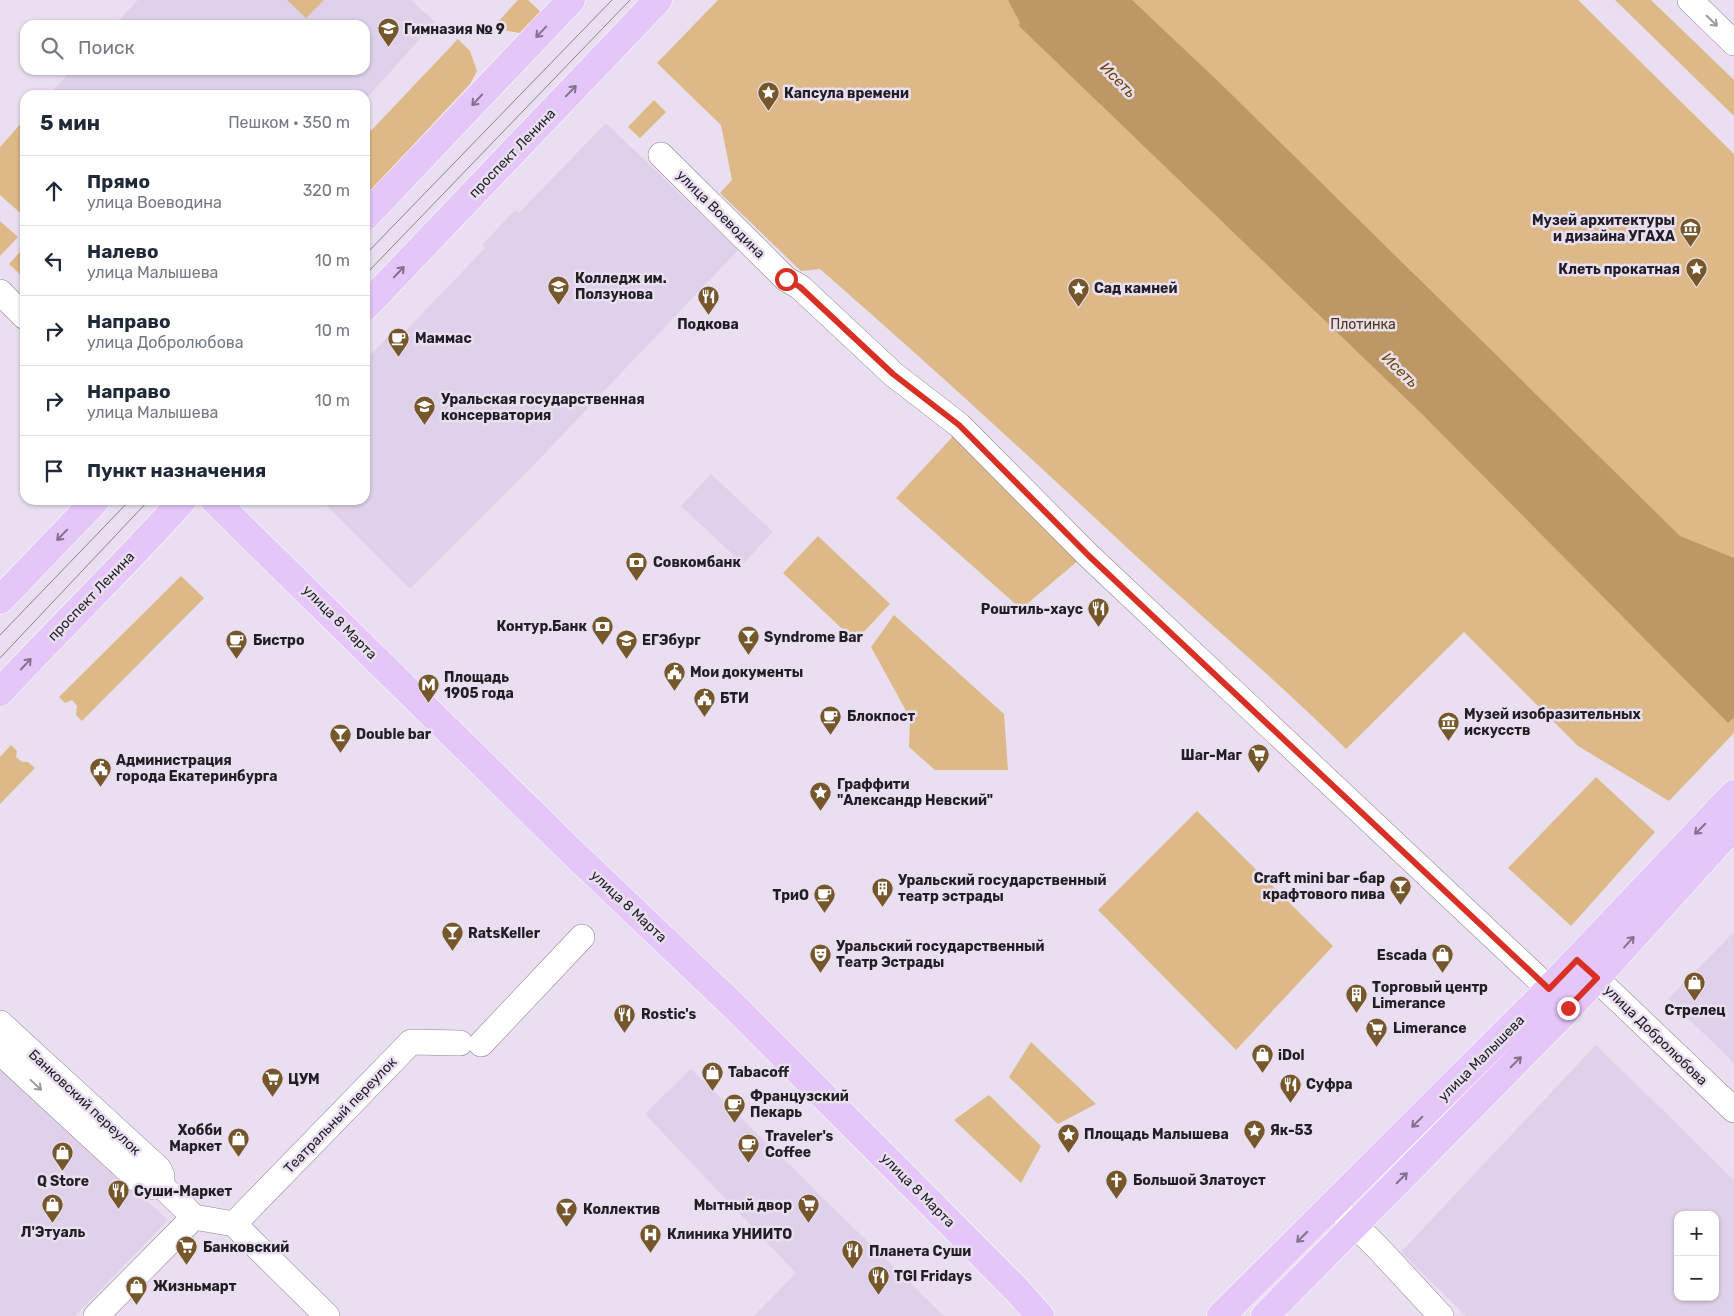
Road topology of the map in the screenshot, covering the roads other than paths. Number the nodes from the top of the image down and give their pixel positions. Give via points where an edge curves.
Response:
1 (571, 0) edge
2 (658, 0) edge
3 (1690, 0) edge
4 (1734, 43) edge
5 (661, 155) dead end
6 (370, 212) edge
7 (0, 292) edge
8 (370, 302) edge
9 (20, 312) edge
10 (91, 505) edge
11 (178, 505) edge
12 (219, 505) edge
13 (0, 600) edge
14 (0, 692) edge
15 (1734, 794) edge
16 (1734, 826) edge
17 (582, 937) dead end
18 (1577, 960) junction
19 (1597, 978) junction
20 (1549, 989) junction
21 (0, 1023) edge
22 (0, 1052) edge
23 (1734, 1110) edge
24 (161, 1185) junction
25 (1334, 1205) junction
26 (194, 1217) junction
27 (234, 1224) junction
28 (1355, 1226) junction
29 (96, 1316) edge
30 (327, 1316) edge
31 (1040, 1316) edge
32 (1221, 1316) edge
33 (1264, 1316) edge
34 (1441, 1316) edge

1 -> 6 main road
8 -> 2 main road, проспект Ленина
3 -> 4 street
5 - 20 street, улица Воеводина via 786,279 800,287 893,374 959,425 1089,556
7 - 9 street
10 -> 13 main road
14 -> 11 main road, проспект Ленина
12 - 31 main road, улица 8 Марта via 773,1045
15 -> 18 main road, улица Малышева
19 -> 16 main road, улица Малышева
17 - 27 street, Театральный переулок via 471,1044 411,1042
18 - 19 street, улица Добролюбова
18 - 20 main road, улица Малышева
19 - 23 street, улица Добролюбова
28 -> 19 main road, улица Малышева
20 -> 25 main road, улица Малышева
21 - 24 street, Банковский переулок via 158,1169 162,1176
22 -> 24 street, Банковский переулок via 144,1185 153,1188
24 - 26 street, Банковский переулок
25 - 28 street
25 -> 32 main road, улица Малышева
26 - 27 street
26 - 29 street
27 - 30 street
28 - 33 main road, улица Малышева
28 - 34 street

